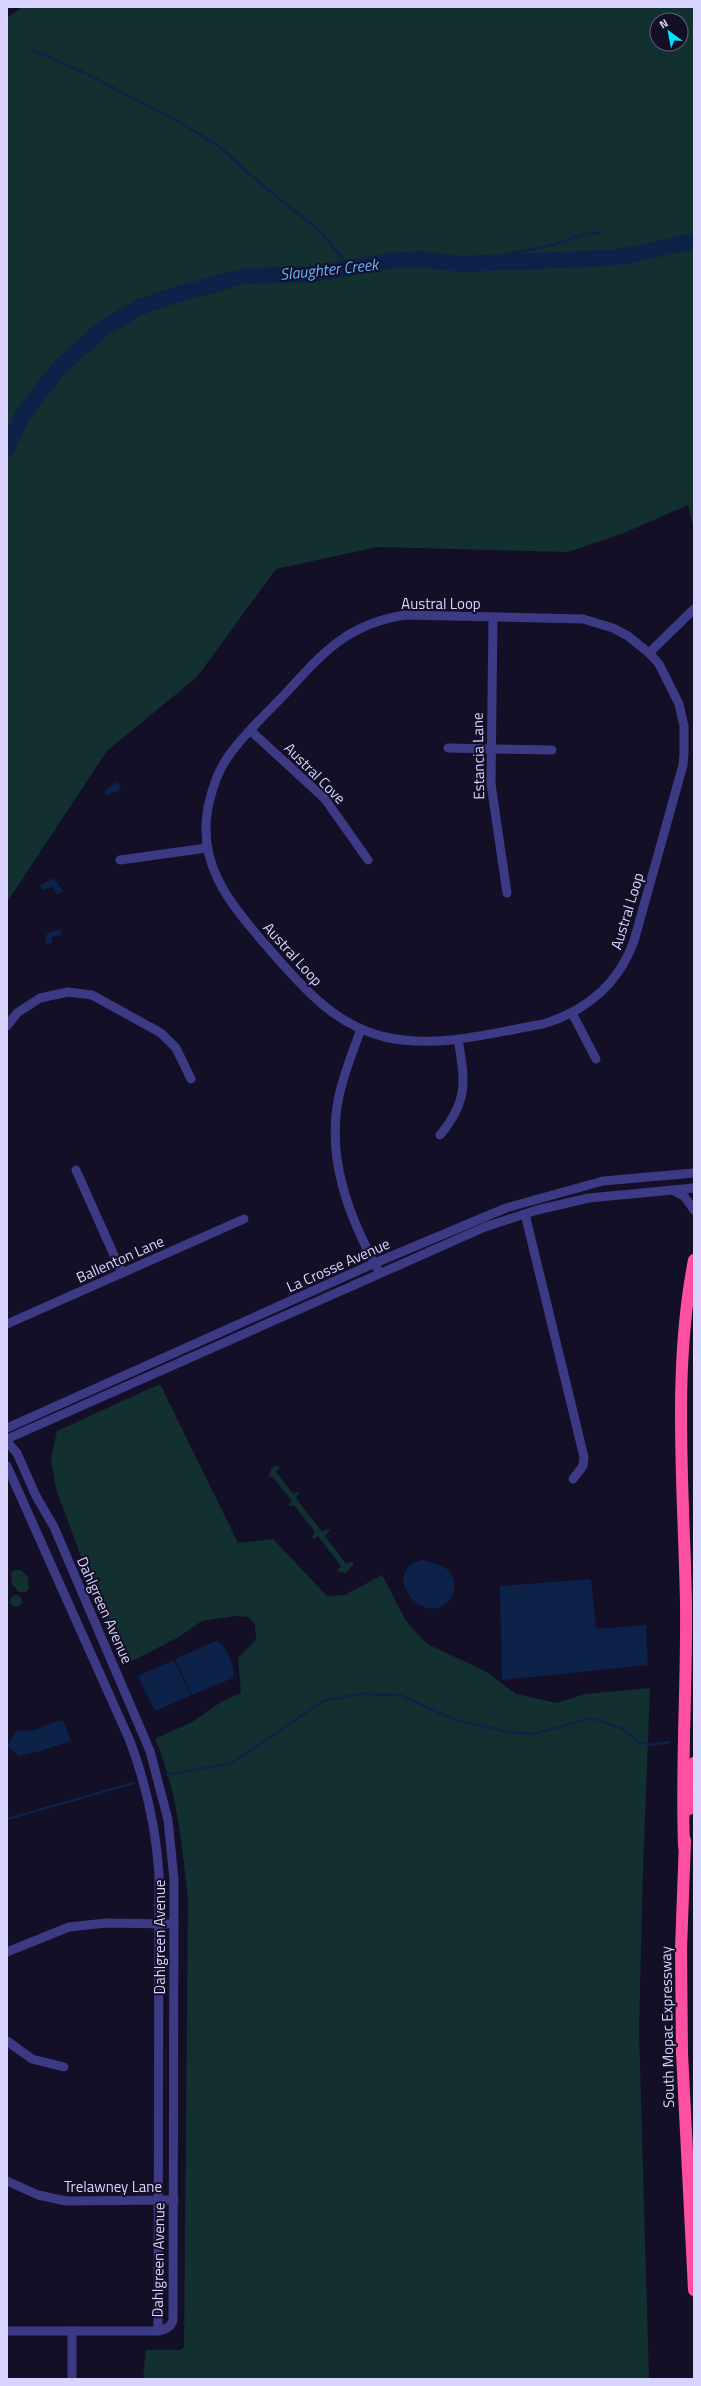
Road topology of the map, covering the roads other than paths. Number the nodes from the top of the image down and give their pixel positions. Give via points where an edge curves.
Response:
1 (694, 609) edge
2 (493, 617) junction
3 (649, 653) junction
4 (251, 731) junction
5 (448, 748) dead end
6 (491, 749) junction
7 (552, 750) dead end
8 (207, 848) junction
9 (120, 860) dead end
10 (368, 860) dead end
11 (507, 893) dead end
12 (572, 1013) junction
13 (7, 1026) edge
14 (361, 1029) junction
15 (458, 1039) junction
16 (596, 1059) dead end
17 (191, 1079) dead end
18 (440, 1135) dead end
19 (76, 1170) dead end
20 (694, 1173) edge
21 (694, 1188) edge
22 (672, 1190) junction
23 (694, 1210) edge
24 (525, 1214) junction
25 (244, 1219) dead end
26 (694, 1260) edge
27 (375, 1263) junction
28 (122, 1273) junction
29 (380, 1273) junction
30 (7, 1324) edge
31 (7, 1428) edge
32 (7, 1441) edge
33 (7, 1466) edge
34 (573, 1479) dead end
35 (694, 1763) edge
36 (684, 1846) junction
37 (158, 1924) junction
38 (174, 1924) junction
39 (7, 1952) edge
40 (7, 2041) edge
41 (64, 2067) dead end
42 (7, 2181) edge
43 (158, 2200) junction
44 (174, 2200) junction
45 (694, 2290) edge
46 (7, 2331) edge
47 (72, 2331) junction
48 (158, 2331) junction
49 (72, 2379) edge

1 - 3 street
2 - 3 street, Austral Loop via 568,617 599,623 628,636
2 - 4 street, Austral Loop via 404,615 388,618 352,632 318,658
2 - 6 street, Estancia Lane
3 - 12 street, Austral Loop via 664,672 679,704 685,740 683,765 630,954 601,994
4 - 8 street, Austral Loop via 230,753 216,781 208,808
4 - 10 street, Austral Cove via 325,799
5 - 6 street
6 - 7 street
6 - 11 street, Estancia Lane via 491,794
8 - 9 street
8 - 14 street, Austral Loop via 218,883 234,908 318,1003
12 - 15 street, Austral Loop via 543,1024
12 - 16 street
13 - 17 street via 24,1007 47,995 68,992 92,995 161,1032 176,1048
14 - 15 street, Austral Loop via 383,1037 422,1043
14 - 27 street via 339,1095 335,1145 347,1200
15 - 18 street via 464,1090 456,1114
19 - 28 street
20 - 27 street, La Crosse Avenue via 604,1181 532,1199 472,1220
21 - 22 street, La Crosse Avenue
22 - 23 street via 684,1196
22 - 24 street, La Crosse Avenue via 590,1198
24 - 29 street, La Crosse Avenue via 485,1227
24 - 34 street via 584,1457 583,1466
25 - 28 street, Ballenton Lane
26 - 36 highway via 682,1380 686,1607 682,1787
27 - 29 street
27 - 31 street, La Crosse Avenue
28 - 30 street, Ballenton Lane
29 - 32 street, La Crosse Avenue
32 - 38 street, Dahlgreen Avenue via 17,1452 36,1496 54,1527 150,1751 168,1820 173,1861
33 - 37 street, Dahlgreen Avenue via 138,1762 156,1843 159,1874
35 - 36 highway, South Mopac Expressway
36 - 45 highway, South Mopac Expressway via 681,1949 682,2053
37 - 38 street
37 - 39 street via 106,1923 69,1927
37 - 43 street, Dahlgreen Avenue
38 - 44 street, Dahlgreen Avenue
40 - 41 street via 32,2059
42 - 43 street, Trelawney Lane via 38,2195 66,2201
43 - 44 street, Trelawney Lane
43 - 48 street, Dahlgreen Avenue
44 - 48 street, Dahlgreen Avenue via 173,2320 166,2329
46 - 47 street
47 - 48 street
47 - 49 street

